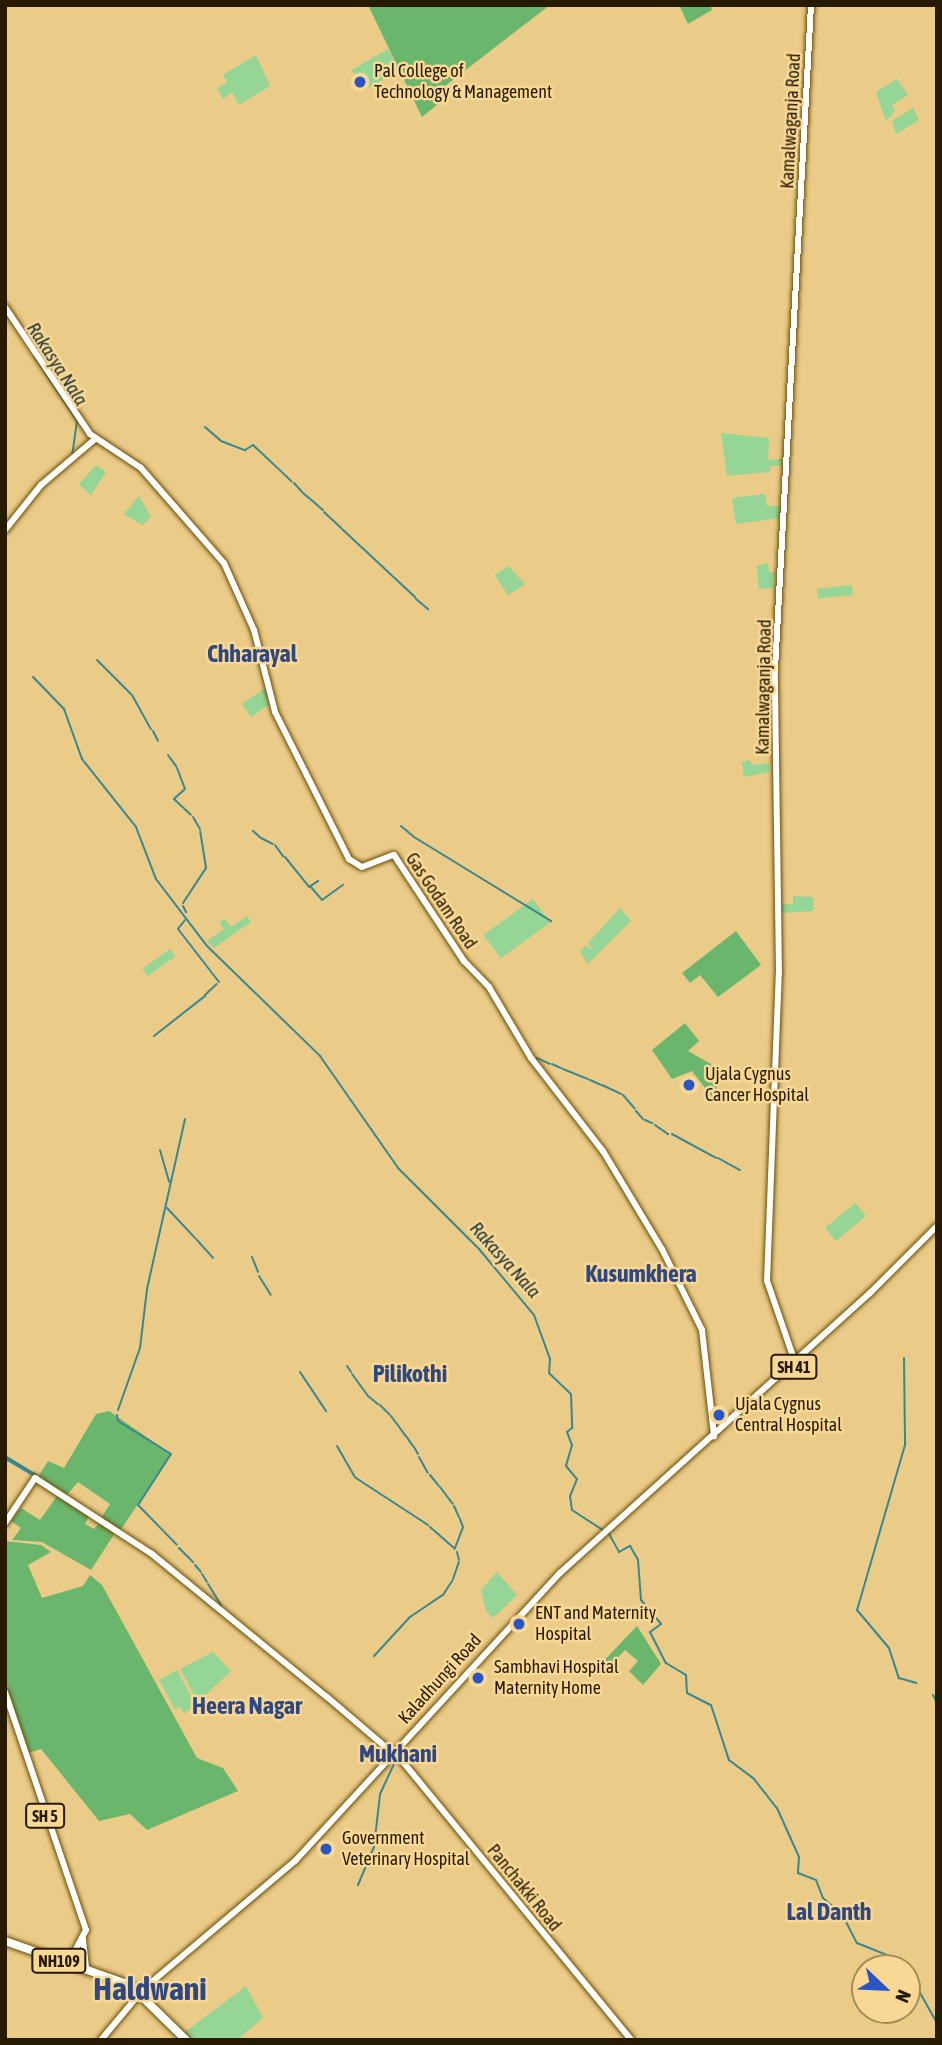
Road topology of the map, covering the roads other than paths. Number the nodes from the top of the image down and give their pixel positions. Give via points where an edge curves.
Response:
1 (811, 5) edge
2 (5, 307) edge
3 (94, 439) junction
4 (5, 530) edge
5 (937, 1226) edge
6 (795, 1364) junction
7 (714, 1435) junction
8 (5, 1524) edge
9 (5, 1692) edge
10 (394, 1753) junction
11 (5, 1941) edge
12 (83, 1943) junction
13 (68, 1964) junction
14 (85, 1967) junction
15 (142, 1988) junction
16 (185, 2036) edge
17 (101, 2040) edge
18 (631, 2040) edge

1 - 6 main road, Kamalwaganja Road via 775,670 779,973 767,1281
2 - 3 main road, Gas Godam Road
3 - 4 main road via 41,485
3 - 7 main road, Gas Godam Road via 141,468 227,568 254,630 275,712 349,858 362,867 394,855 464,961 489,987 531,1058 603,1151 662,1249 702,1330
5 - 6 main road, Kaladhungi Road / SH 41
6 - 7 main road, Kaladhungi Road / SH 41
7 - 10 main road, Kaladhungi Road / SH 41 via 561,1569
8 - 10 main road, Panchakki Road via 36,1478 152,1554
9 - 12 main road, SH 5 via 84,1921
10 - 15 main road, Kaladhungi Road / SH 41 via 323,1832 253,1898
10 - 18 main road, Panchakki Road
11 - 13 highway, NH109
12 - 13 main road
12 - 14 main road, SH 5
13 - 14 highway, NH109
14 - 15 highway, NH109
15 - 16 highway, NH109
15 - 17 main road, Kaladhungi Road

